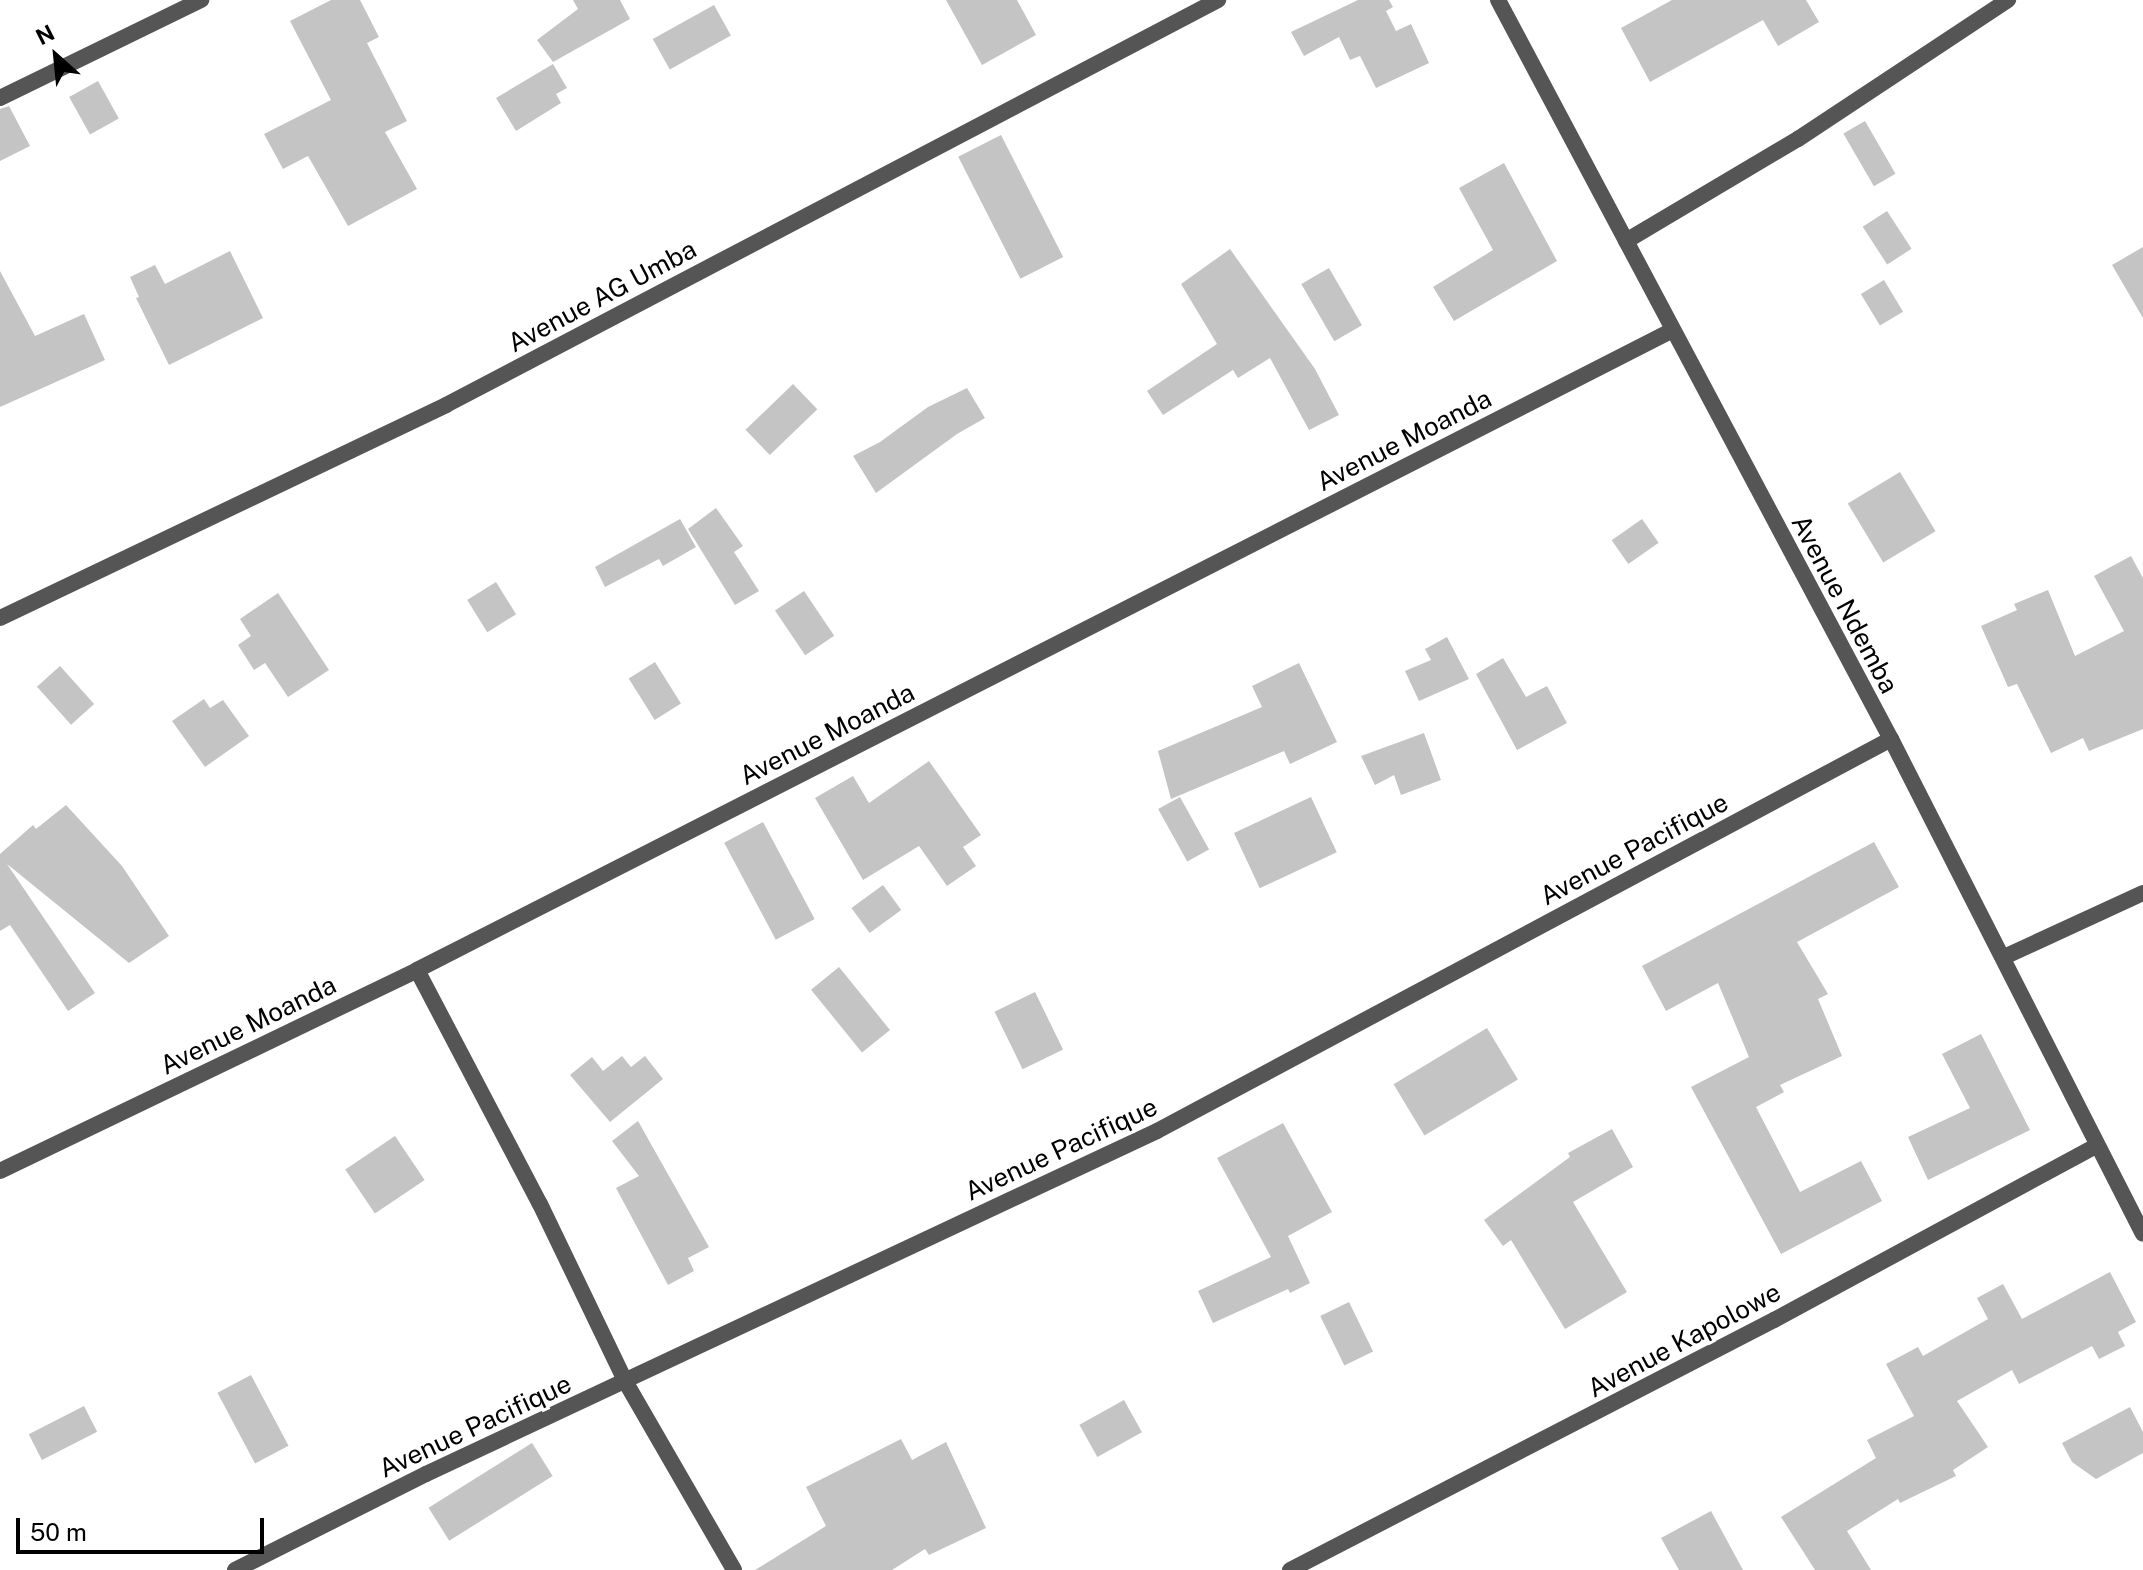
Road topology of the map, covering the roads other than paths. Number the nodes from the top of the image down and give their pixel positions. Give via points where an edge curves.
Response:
1 (201, 0) edge
2 (1218, 0) edge
3 (1498, 0) edge
4 (2008, 0) edge
5 (0, 98) edge
6 (1626, 241) junction
7 (1671, 331) junction
8 (0, 618) edge
9 (1891, 739) junction
10 (2143, 893) edge
11 (2004, 957) junction
12 (417, 970) junction
13 (2096, 1146) junction
14 (0, 1171) edge
15 (2143, 1234) edge
16 (625, 1381) junction
17 (235, 1570) edge
18 (734, 1570) edge
19 (1290, 1570) edge

1 - 5 street
2 - 8 street, Avenue AG Umba via 446,405
3 - 6 street, Avenue Ndemba
4 - 6 street via 1798,139
6 - 7 street, Avenue Ndemba
7 - 9 street, Avenue Ndemba
7 - 12 street, Avenue Moanda
9 - 11 street, Avenue Ndemba
9 - 16 street, Avenue Pacifique via 1157,1131
10 - 11 street
11 - 13 street, Avenue Ndemba
12 - 14 street, Avenue Moanda
12 - 16 street via 540,1204
13 - 15 street, Avenue Ndemba
13 - 19 street, Avenue Kapolowe
16 - 17 street, Avenue Pacifique
16 - 18 street

